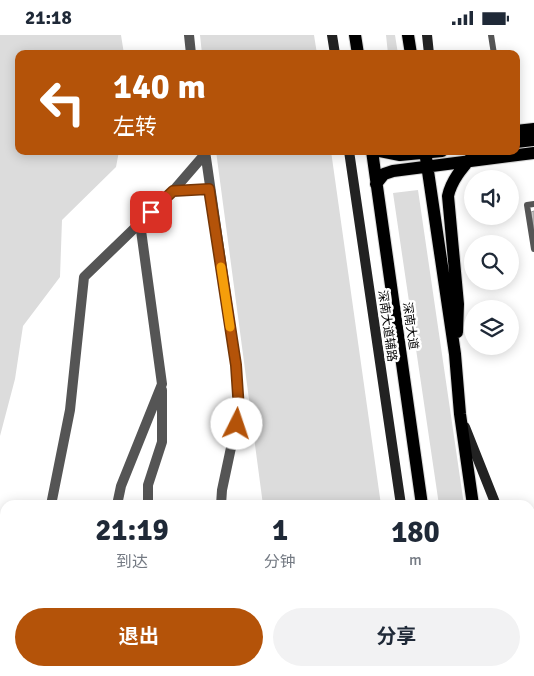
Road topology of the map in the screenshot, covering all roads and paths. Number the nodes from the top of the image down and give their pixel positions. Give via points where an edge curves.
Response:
1 (189, 35) edge
2 (332, 35) edge
3 (355, 35) edge
4 (408, 35) edge
5 (426, 35) edge
6 (491, 35) edge
7 (191, 50) edge
8 (334, 50) edge
9 (357, 50) edge
10 (410, 50) edge
11 (428, 50) edge
12 (493, 50) edge
13 (534, 129) edge
14 (520, 131) edge
15 (534, 140) edge
16 (520, 142) edge
17 (534, 153) edge
18 (203, 155) edge
19 (205, 155) edge
20 (350, 155) edge
21 (372, 155) edge
22 (425, 155) edge
23 (473, 155) edge
24 (519, 155) edge
25 (520, 155) edge
26 (467, 162) junction
27 (427, 167) junction
28 (376, 185) junction
29 (209, 189) junction
30 (173, 191) junction
31 (534, 204) edge
32 (140, 223) junction
33 (534, 249) edge
34 (455, 354) junction
35 (162, 383) junction
36 (460, 413) junction
37 (52, 500) edge
38 (118, 500) edge
39 (148, 500) edge
40 (221, 500) edge
41 (400, 500) edge
42 (421, 500) edge
43 (472, 500) edge
44 (494, 500) edge

1 - 7 street
2 - 8 main road
3 - 9 main road
4 - 10 main road
5 - 11 main road
6 - 12 lane
13 - 14 main road
15 - 16 main road
17 - 25 main road
18 - 30 street
19 - 29 street
20 - 41 main road, 深南大道辅路
21 - 28 main road, 深南大道
22 - 27 main road
23 - 26 main road
24 - 26 main road
26 - 27 main road
26 - 34 main road via 450,187 448,196 458,304
27 - 28 main road via 388,172
27 - 34 main road
28 - 42 main road, 深南大道
29 - 30 street
29 - 40 street via 236,365 239,410
30 - 32 street
31 - 33 lane via 528,205
32 - 35 street
32 - 37 street via 84,277 70,411
34 - 36 main road
35 - 38 street
35 - 39 street via 162,442 148,485
36 - 43 main road
36 - 44 main road

